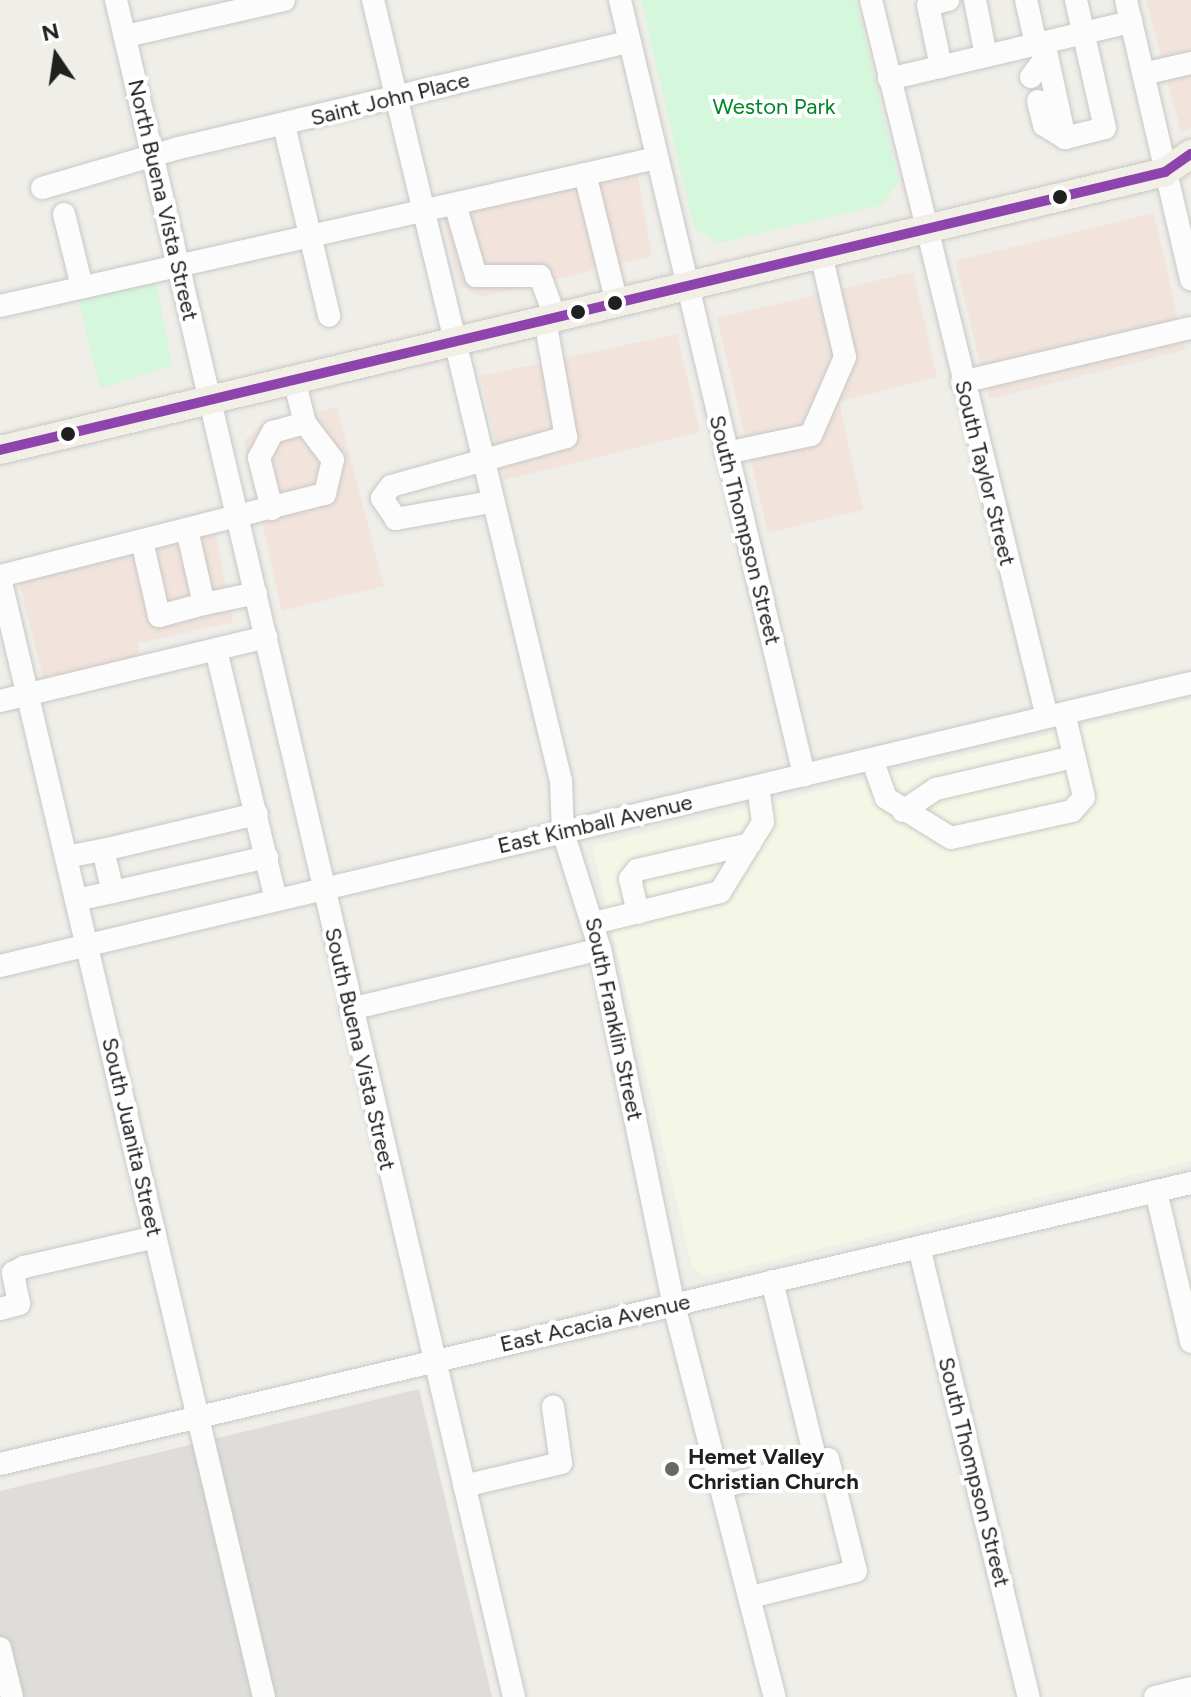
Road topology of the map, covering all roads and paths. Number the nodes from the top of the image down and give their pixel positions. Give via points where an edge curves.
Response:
1 (116, 0) edge
2 (284, 0) edge
3 (373, 0) edge
4 (620, 0) edge
5 (871, 0) edge
6 (948, 0) edge
7 (975, 0) edge
8 (1026, 0) edge
9 (1076, 0) edge
10 (1128, 11) edge
11 (1084, 33) junction
12 (126, 36) junction
13 (629, 42) junction
14 (1042, 48) junction
15 (986, 56) junction
16 (1191, 63) edge
17 (941, 67) junction
18 (1143, 74) junction
19 (1031, 77) dead end
20 (889, 79) junction
21 (394, 97) junction
22 (1038, 101) dead end
23 (284, 125) junction
24 (1065, 138) junction
25 (1191, 154) edge
26 (656, 158) junction
27 (152, 159) junction
28 (585, 174) junction
29 (1178, 175) edge
30 (42, 188) dead end
31 (455, 204) junction
32 (420, 211) junction
33 (64, 214) dead end
34 (923, 230) junction
35 (310, 238) junction
36 (821, 254) junction
37 (177, 264) junction
38 (1191, 280) edge
39 (686, 286) junction
40 (82, 287) junction
41 (617, 303) junction
42 (0, 306) edge
43 (329, 316) dead end
44 (550, 319) junction
45 (1191, 328) edge
46 (451, 343) junction
47 (294, 380) junction
48 (962, 382) junction
49 (208, 400) junction
50 (305, 423) junction
51 (0, 450) edge
52 (726, 453) junction
53 (481, 465) junction
54 (491, 502) junction
55 (272, 509) junction
56 (238, 518) junction
57 (187, 530) junction
58 (142, 541) junction
59 (0, 577) edge
60 (256, 593) junction
61 (204, 604) junction
62 (266, 637) junction
63 (216, 650) junction
64 (1191, 683) edge
65 (27, 693) junction
66 (0, 701) edge
67 (1056, 715) junction
68 (1074, 757) junction
69 (872, 759) junction
70 (804, 775) junction
71 (758, 786) junction
72 (903, 811) junction
73 (257, 814) junction
74 (563, 832) junction
75 (750, 844) junction
76 (103, 850) junction
77 (66, 857) junction
78 (267, 857) junction
79 (322, 889) junction
80 (113, 892) junction
81 (76, 900) junction
82 (276, 900) junction
83 (638, 913) junction
84 (594, 923) junction
85 (87, 945) junction
86 (600, 949) junction
87 (0, 966) edge
88 (351, 1009) junction
89 (1191, 1183) edge
90 (1156, 1191) junction
91 (156, 1237) junction
92 (919, 1247) junction
93 (772, 1281) junction
94 (674, 1305) junction
95 (0, 1309) edge
96 (1191, 1342) edge
97 (434, 1361) junction
98 (553, 1407) dead end
99 (198, 1417) junction
100 (816, 1462) junction
101 (0, 1464) edge
102 (464, 1486) junction
103 (725, 1486) junction
104 (751, 1597) junction
105 (0, 1648) edge
106 (1191, 1688) edge
107 (12, 1697) edge
108 (264, 1697) edge
109 (514, 1697) edge
110 (775, 1697) edge
111 (1029, 1697) edge
112 (1155, 1697) edge

1 - 12 street, North Buena Vista Street
2 - 12 street
3 - 21 street, South Franklin Street
4 - 13 street, South Thompson Street
5 - 20 street, South Taylor Street
6 - 17 street via 928,5
7 - 15 street
8 - 14 street
9 - 11 street
10 - 11 street
10 - 18 street
11 - 14 street
11 - 24 street via 1105,128
12 - 27 street, North Buena Vista Street
13 - 21 street, Saint John Place
13 - 26 street, South Thompson Street
14 - 15 street
14 - 19 street
14 - 24 street
15 - 17 street
16 - 18 street
17 - 20 street
18 - 29 street
20 - 34 street, South Taylor Street
21 - 23 street, Saint John Place
21 - 32 street, South Franklin Street
22 - 24 street via 1044,125
23 - 27 street, Saint John Place
23 - 35 street
25 - 29 main road
26 - 28 street
26 - 39 street, South Thompson Street
27 - 30 street, Saint John Place
27 - 37 street, North Buena Vista Street
28 - 31 street
28 - 41 street
29 - 34 main road
29 - 38 street
31 - 32 street
31 - 44 street via 476,276 540,276
32 - 35 street
32 - 46 street, South Franklin Street
33 - 40 street
34 - 36 main road
34 - 48 street, South Taylor Street
35 - 37 street
35 - 43 street
36 - 39 main road
36 - 52 street via 845,357 816,425 811,435
37 - 40 street
37 - 49 street, North Buena Vista Street
39 - 41 main road
39 - 52 street, South Thompson Street
40 - 42 street
41 - 44 main road
44 - 46 main road
44 - 53 street via 566,437
45 - 48 street
46 - 47 main road
46 - 53 street, South Franklin Street
47 - 49 main road
47 - 50 street
48 - 67 street, South Taylor Street
49 - 51 main road
49 - 56 street, South Buena Vista Street
50 - 55 street via 273,432 259,458
50 - 55 street via 333,460 331,487
52 - 70 street, South Thompson Street
53 - 54 street, South Franklin Street
53 - 54 street via 391,486 384,506 396,519
54 - 74 street, South Franklin Street via 561,781
55 - 56 street
56 - 57 street
56 - 60 street, South Buena Vista Street
57 - 58 street
57 - 61 street
58 - 59 street
58 - 61 street via 159,616
59 - 65 street, South Juanita Street
60 - 61 street
60 - 62 street, South Buena Vista Street
62 - 63 street
62 - 79 street, South Buena Vista Street
63 - 65 street
63 - 73 street
64 - 67 street, East Kimball Avenue
65 - 66 street
65 - 77 street, South Juanita Street
67 - 68 street, South Taylor Street
67 - 69 street, East Kimball Avenue
68 - 72 street via 936,789
68 - 72 street, South Taylor Street via 1084,797 1072,811 951,838
69 - 70 street, East Kimball Avenue
69 - 72 street via 879,787
70 - 71 street, East Kimball Avenue
71 - 74 street, East Kimball Avenue
71 - 75 street via 764,814
73 - 76 street
73 - 78 street
74 - 79 street, East Kimball Avenue
74 - 84 street, South Franklin Street
75 - 83 street via 720,892
75 - 83 street via 637,870 630,879
76 - 77 street
76 - 80 street
77 - 81 street, South Juanita Street
78 - 80 street
78 - 82 street
79 - 82 street, East Kimball Avenue
79 - 88 street, South Buena Vista Street
80 - 81 street
81 - 85 street, South Juanita Street
82 - 85 street, East Kimball Avenue
83 - 84 street
84 - 86 street, South Franklin Street
85 - 87 street, East Kimball Avenue
85 - 91 street, South Juanita Street
86 - 88 street
86 - 94 street, South Franklin Street
88 - 97 street, South Buena Vista Street
89 - 90 street, East Acacia Avenue
90 - 92 street, East Acacia Avenue
90 - 96 street
91 - 95 street via 24,1267 13,1273 19,1304
91 - 99 street, South Juanita Street
92 - 93 street, East Acacia Avenue
92 - 111 street, South Thompson Street
93 - 94 street, East Acacia Avenue
93 - 100 street
94 - 97 street, East Acacia Avenue
94 - 103 street, South Franklin Street
97 - 99 street, East Acacia Avenue
97 - 102 street, South Buena Vista Street
98 - 102 street via 561,1463
99 - 101 street, East Acacia Avenue
99 - 108 street, South Juanita Street
100 - 103 street
100 - 104 street via 828,1459 856,1571
102 - 109 street, South Buena Vista Street
103 - 104 street, South Franklin Street
104 - 110 street, South Franklin Street
105 - 107 street
106 - 112 street

